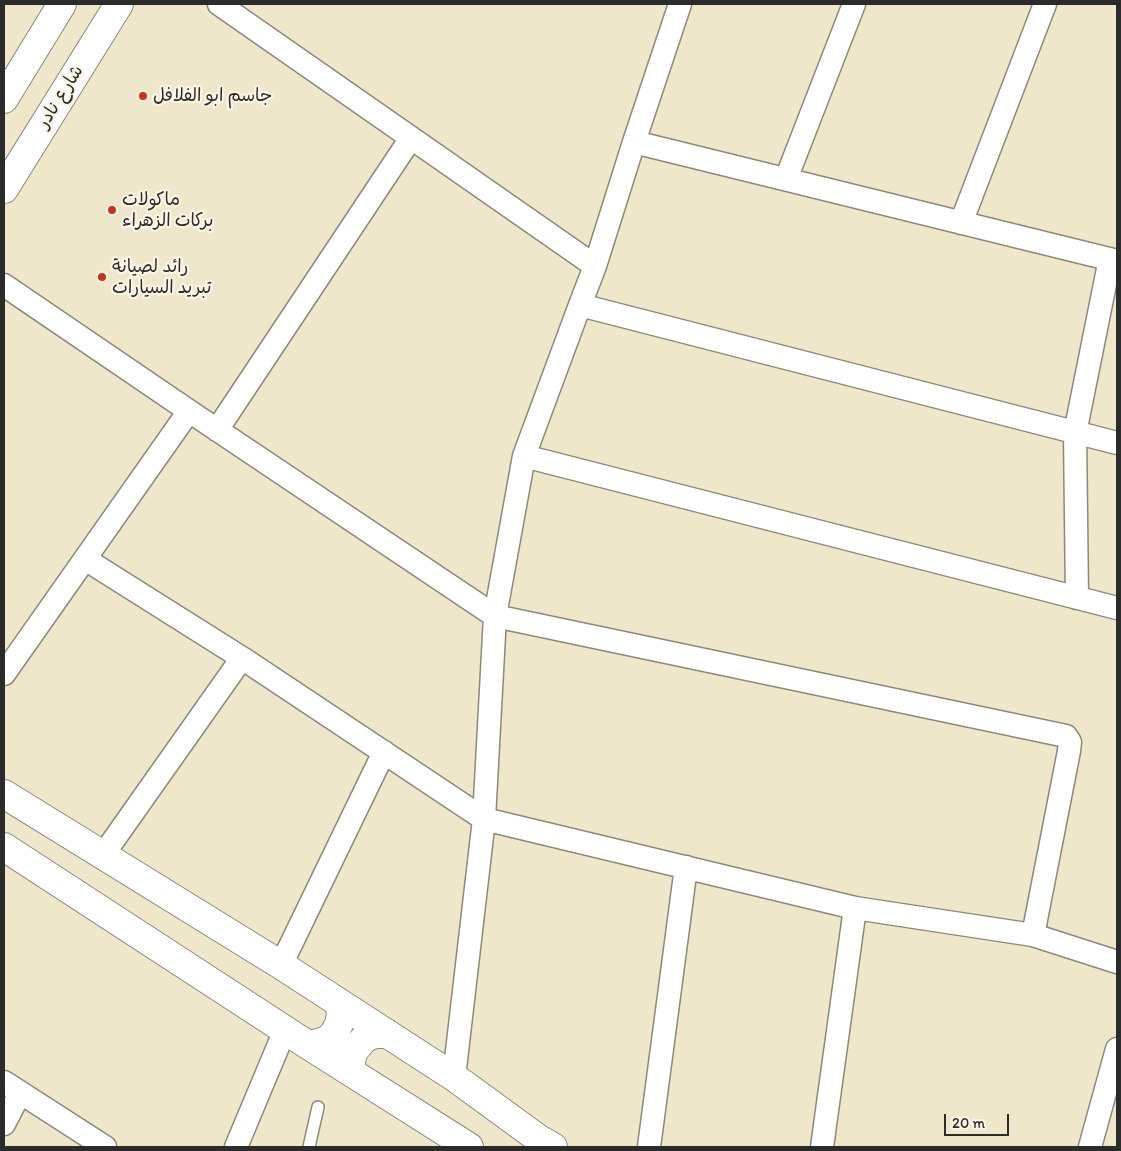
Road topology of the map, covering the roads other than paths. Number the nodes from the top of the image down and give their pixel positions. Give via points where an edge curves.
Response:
1 (60, 4) edge
2 (119, 4) edge
3 (219, 4) edge
4 (680, 4) edge
5 (854, 4) edge
6 (1045, 4) edge
7 (4, 99) edge
8 (412, 138) junction
9 (634, 142) junction
10 (786, 179) junction
11 (4, 189) edge
12 (961, 222) junction
13 (1114, 260) edge
14 (595, 266) junction
15 (4, 285) edge
16 (580, 305) junction
17 (189, 411) junction
18 (217, 430) junction
19 (1076, 433) junction
20 (1117, 444) edge
21 (524, 456) junction
22 (85, 558) junction
23 (1077, 598) junction
24 (1117, 608) edge
25 (495, 616) junction
26 (242, 658) junction
27 (4, 674) edge
28 (384, 752) junction
29 (4, 794) edge
30 (484, 819) junction
31 (4, 847) edge
32 (103, 855) junction
33 (686, 867) junction
34 (855, 908) junction
35 (1033, 935) junction
36 (1117, 962) edge
37 (281, 965) junction
38 (338, 1003) junction
39 (388, 1034) junction
40 (297, 1037) junction
41 (1117, 1050) edge
42 (352, 1073) junction
43 (454, 1077) junction
44 (12, 1088) edge
45 (318, 1107) dead end
46 (4, 1124) edge
47 (106, 1147) edge
48 (236, 1147) edge
49 (309, 1147) edge
50 (469, 1147) edge
51 (553, 1147) edge
52 (649, 1147) edge
53 (822, 1147) edge
54 (1090, 1147) edge

1 - 7 street
2 - 11 street, شارع نادر
3 - 8 street
4 - 9 street
5 - 10 street
6 - 12 street
8 - 14 street
8 - 18 street
9 - 10 street
9 - 14 street
10 - 12 street
12 - 13 street
13 - 19 street
14 - 16 street
15 - 17 street
16 - 19 street
16 - 21 street
17 - 18 street
17 - 22 street
18 - 25 street
19 - 20 street
19 - 23 street
21 - 23 street
21 - 25 street
22 - 26 street
22 - 27 street
23 - 24 street
25 - 30 street
25 - 35 street via 1066,736 1070,742 1069,751
26 - 28 street
26 - 32 street
28 - 30 street
28 - 37 street
29 - 32 street
30 - 33 street
30 - 43 street
31 - 40 street
32 - 37 street
33 - 34 street
33 - 52 street
34 - 35 street
34 - 53 street
35 - 36 street
37 - 38 street
38 - 39 street
38 - 40 street via 339,1024 331,1037 318,1044
39 - 42 street via 368,1036 363,1040 353,1052
39 - 43 street
40 - 42 street
40 - 48 street
41 - 54 street
42 - 50 street
43 - 51 street
44 - 46 street
44 - 47 street
45 - 49 lane

